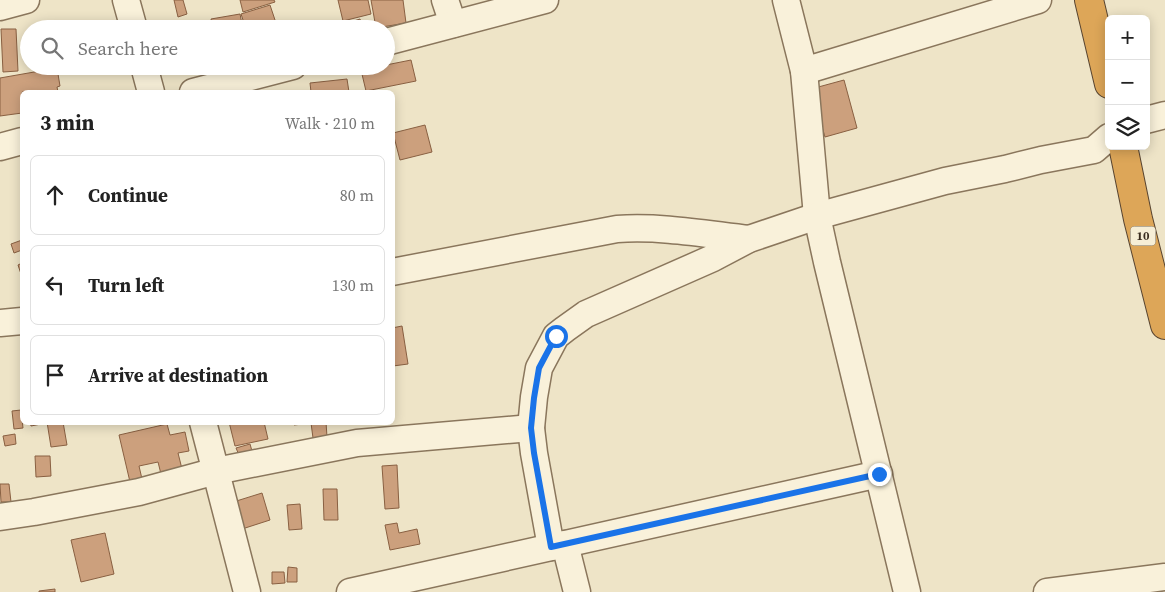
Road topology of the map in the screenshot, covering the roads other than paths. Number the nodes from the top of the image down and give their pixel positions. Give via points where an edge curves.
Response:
1 (26, 0) edge
2 (126, 0) edge
3 (545, 0) edge
4 (786, 0) edge
5 (1038, 0) edge
6 (1089, 0) edge
7 (0, 7) edge
8 (449, 12) edge
9 (132, 20) edge
10 (395, 38) edge
11 (1105, 67) edge
12 (804, 71) junction
13 (146, 75) edge
14 (258, 75) edge
15 (150, 90) edge
16 (201, 90) edge
17 (1165, 115) edge
18 (1150, 119) edge
19 (1105, 140) edge
20 (20, 142) edge
21 (0, 147) edge
22 (1124, 150) edge
23 (817, 216) junction
24 (749, 239) junction
25 (395, 271) edge
26 (20, 321) edge
27 (0, 323) edge
28 (1165, 325) edge
29 (204, 425) edge
30 (531, 428) junction
31 (216, 471) junction
32 (879, 474) junction
33 (0, 517) edge
34 (558, 546) junction
35 (1165, 576) edge
36 (247, 592) edge
37 (350, 592) edge
38 (577, 592) edge
39 (907, 592) edge
40 (1047, 592) edge

1 - 7 street
2 - 9 street
3 - 8 street
4 - 12 street
5 - 12 street
6 - 11 highway
8 - 10 street
12 - 23 street
13 - 15 street
14 - 16 street
17 - 18 street
19 - 23 street via 1094,150 945,181
20 - 21 street
22 - 28 highway, 10
23 - 24 street
23 - 32 street
24 - 25 street via 667,229 617,229
24 - 30 street via 586,314 556,336 539,368
26 - 27 street
29 - 31 street
30 - 31 street via 357,443
30 - 34 street via 534,453
31 - 33 street via 139,492
31 - 36 street
32 - 34 street
32 - 39 street
34 - 37 street
34 - 38 street
35 - 40 street

